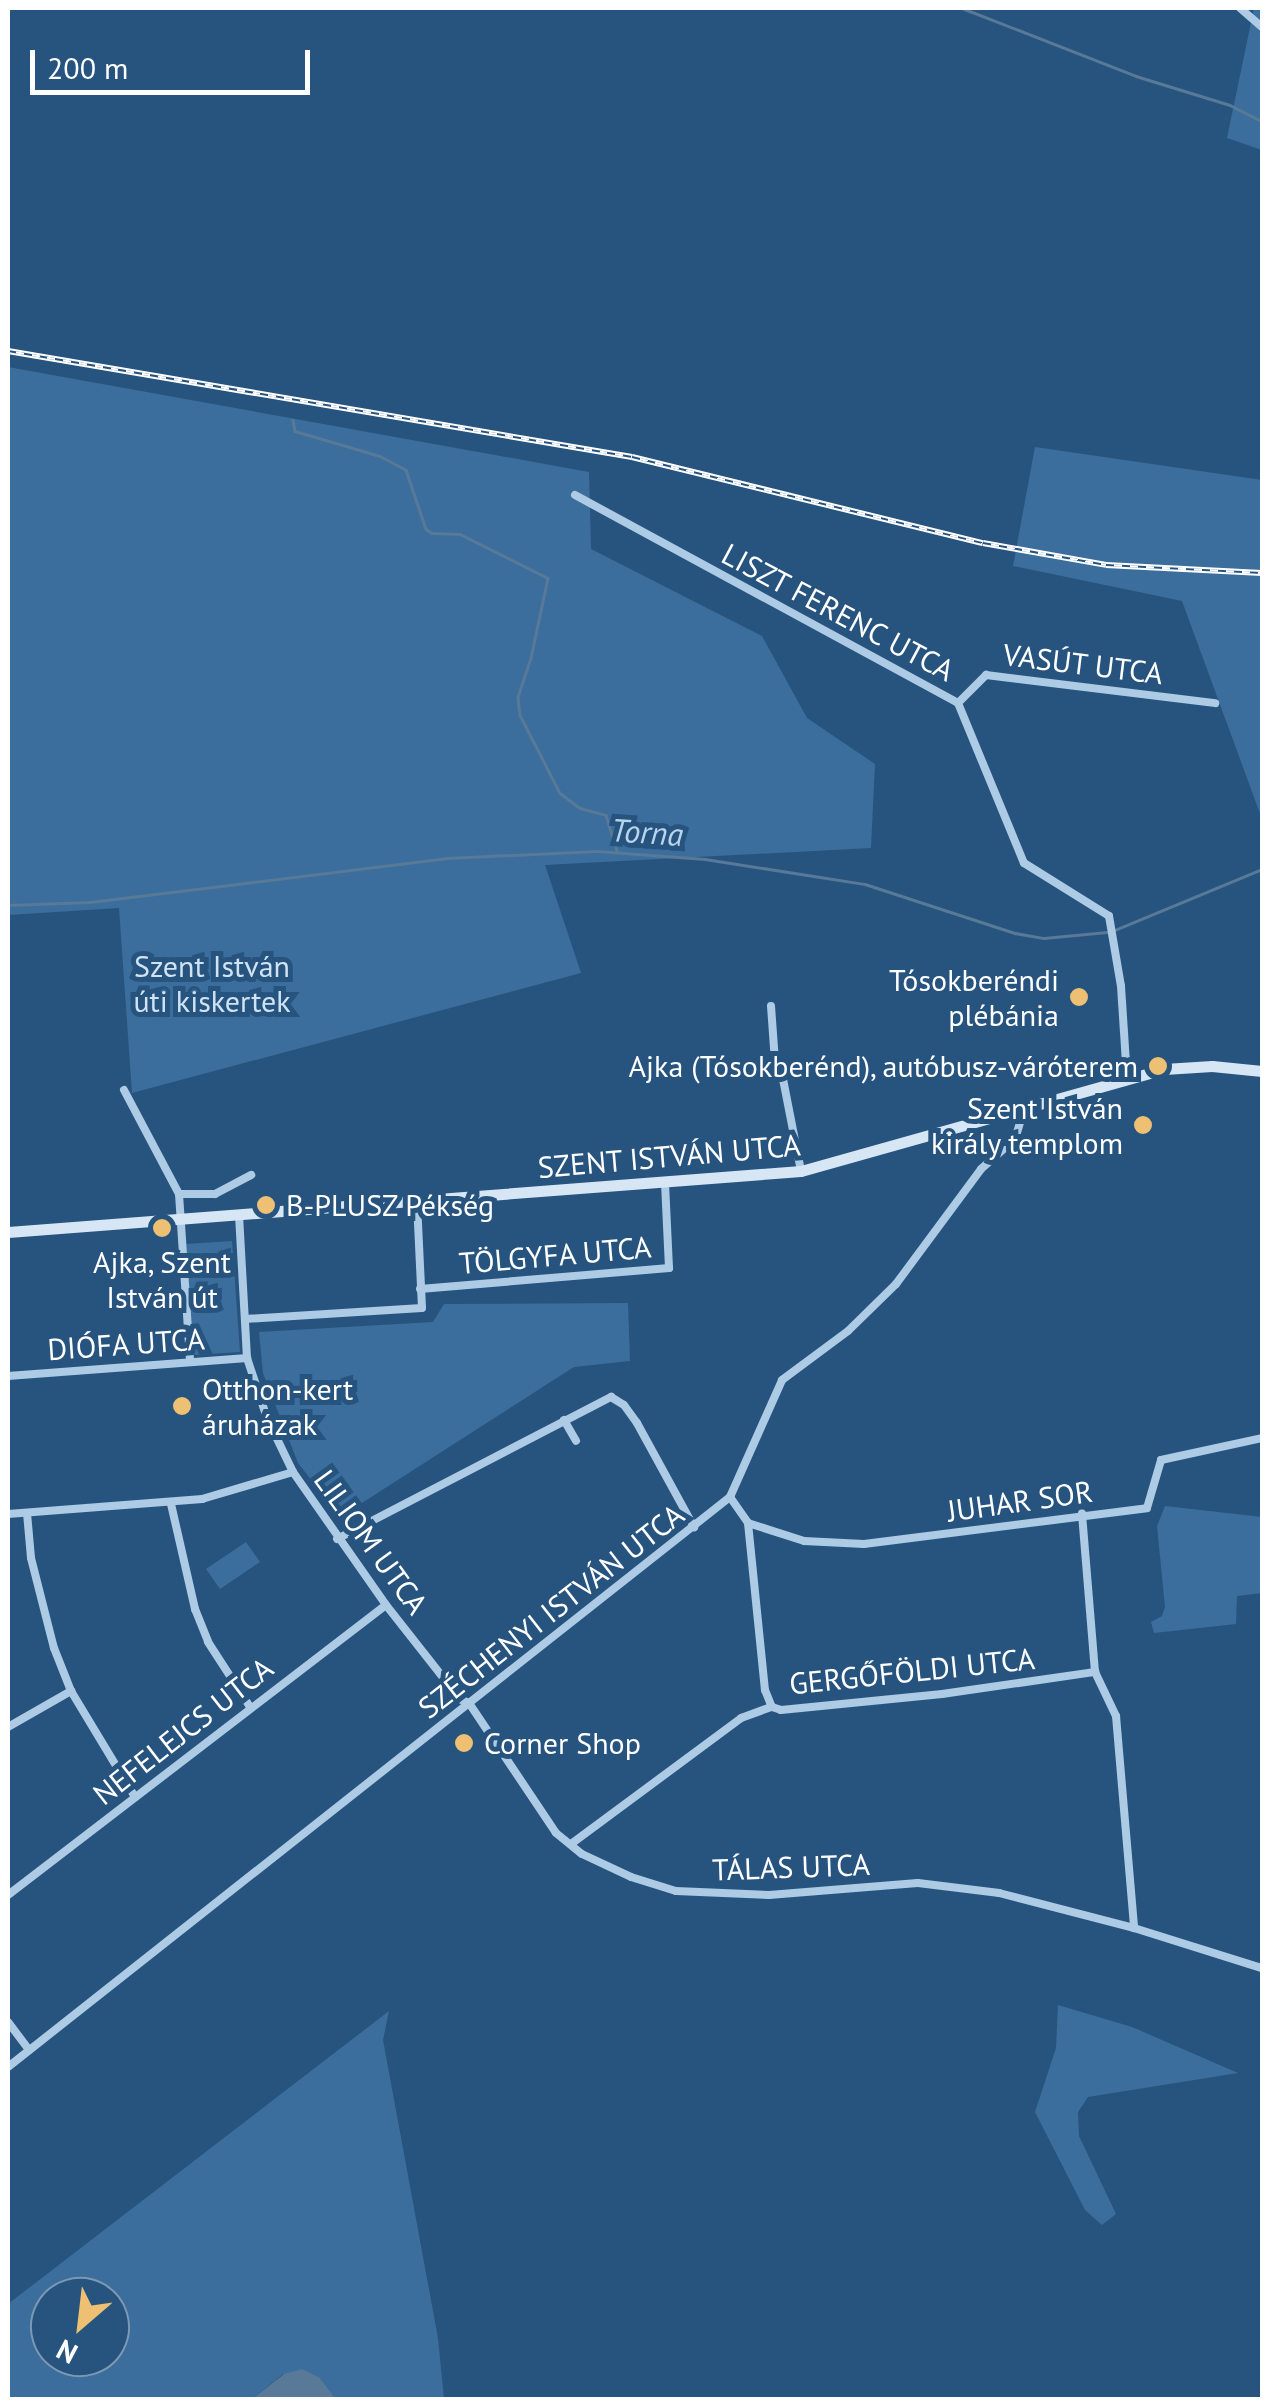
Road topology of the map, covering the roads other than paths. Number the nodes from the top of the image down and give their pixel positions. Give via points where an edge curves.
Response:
1 (1240, 8) edge
2 (1262, 27) edge
3 (575, 495) dead end
4 (1214, 702) dead end
5 (958, 703) junction
6 (771, 1006) dead end
7 (1262, 1072) edge
8 (1127, 1078) junction
9 (124, 1090) dead end
10 (1024, 1109) junction
11 (801, 1171) junction
12 (251, 1175) dead end
13 (665, 1184) junction
14 (178, 1194) junction
15 (418, 1202) junction
16 (239, 1215) junction
17 (181, 1220) junction
18 (8, 1232) edge
19 (420, 1289) junction
20 (244, 1318) junction
21 (247, 1358) junction
22 (190, 1361) junction
23 (8, 1376) edge
24 (564, 1420) junction
25 (1262, 1438) edge
26 (576, 1442) dead end
27 (293, 1472) junction
28 (730, 1497) junction
29 (171, 1504) junction
30 (27, 1513) junction
31 (8, 1514) edge
32 (1082, 1514) junction
33 (748, 1524) junction
34 (694, 1526) junction
35 (337, 1539) junction
36 (386, 1605) junction
37 (1095, 1672) junction
38 (71, 1691) junction
39 (469, 1704) junction
40 (772, 1706) junction
41 (250, 1707) junction
42 (8, 1727) edge
43 (135, 1796) junction
44 (570, 1844) junction
45 (8, 1895) edge
46 (1134, 1928) junction
47 (1262, 1968) edge
48 (8, 2022) edge
49 (29, 2050) junction
50 (8, 2066) edge

1 - 2 street
3 - 5 street, LISZT FERENC UTCA
4 - 5 street, VASÚT UTCA via 986,675
5 - 8 street, LISZT FERENC UTCA via 1024,863 1109,916
6 - 11 street via 775,1062
7 - 8 main road, SZENT ISTVÁN UTCA via 1190,1066
8 - 10 main road, SZENT ISTVÁN UTCA
9 - 14 street
10 - 11 main road, SZENT ISTVÁN UTCA
10 - 28 street, SZÉCHENYI ISTVÁN UTCA via 1015,1139 982,1170 896,1284 782,1380
11 - 13 main road, SZENT ISTVÁN UTCA
12 - 14 street via 215,1194
13 - 15 main road, SZENT ISTVÁN UTCA
13 - 19 street, TÖLGYFA UTCA via 669,1268
14 - 17 street
15 - 16 main road, SZENT ISTVÁN UTCA
15 - 19 street, TÖLGYFA UTCA
16 - 17 main road, SZENT ISTVÁN UTCA
16 - 20 street, LILIOM UTCA
17 - 18 main road, SZENT ISTVÁN UTCA
17 - 22 street
19 - 20 street, TÖLGYFA UTCA via 422,1308
20 - 21 street, LILIOM UTCA
21 - 22 street, DIÓFA UTCA
21 - 27 street, LILIOM UTCA
22 - 23 street, DIÓFA UTCA
24 - 26 street
24 - 34 street via 602,1399 618,1399
24 - 35 street
25 - 32 street, JUHAR SOR via 1172,1456 1156,1468 1147,1508
27 - 29 street via 233,1493
27 - 35 street, LILIOM UTCA
28 - 33 street, GERGŐFÖLDI UTCA
28 - 34 street, SZÉCHENYI ISTVÁN UTCA
29 - 30 street
29 - 41 street via 194,1609
30 - 31 street
30 - 38 street via 39,1600
32 - 33 street, JUHAR SOR via 864,1544 790,1539
32 - 37 street
33 - 40 street, GERGŐFÖLDI UTCA
34 - 39 street, SZÉCHENYI ISTVÁN UTCA
35 - 36 street, LILIOM UTCA
36 - 39 street, LILIOM UTCA
36 - 41 street, NEFELEJCS UTCA
37 - 40 street, GERGŐFÖLDI UTCA via 824,1707
37 - 46 street via 1116,1716
38 - 42 street
38 - 43 street
39 - 44 street, TÁLAS UTCA
39 - 49 street, SZÉCHENYI ISTVÁN UTCA
40 - 44 street via 741,1718
41 - 43 street, NEFELEJCS UTCA
43 - 45 street, NEFELEJCS UTCA
44 - 46 street, TÁLAS UTCA via 631,1877 676,1891 769,1895 918,1883 999,1894
46 - 47 street
48 - 49 street
49 - 50 street, SZÉCHENYI ISTVÁN UTCA

